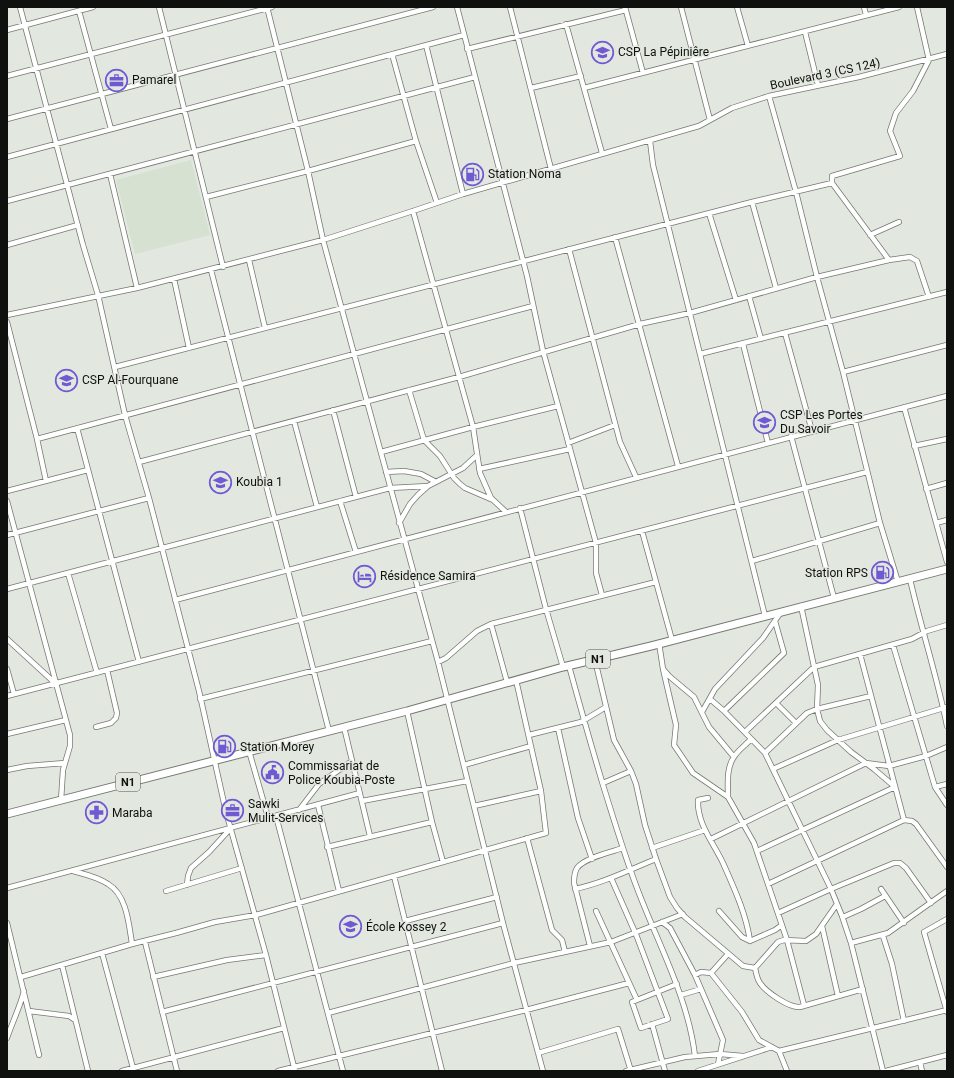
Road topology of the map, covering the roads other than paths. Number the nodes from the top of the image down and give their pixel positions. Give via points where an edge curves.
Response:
1 (20, 7) edge
2 (67, 7) edge
3 (93, 7) edge
4 (159, 7) edge
5 (268, 7) edge
6 (433, 7) edge
7 (457, 7) edge
8 (510, 7) edge
9 (681, 7) edge
10 (737, 7) edge
11 (864, 7) edge
12 (899, 7) edge
13 (917, 7) edge
14 (625, 8) edge
15 (79, 11) junction
16 (69, 13) junction
17 (866, 15) junction
18 (566, 24) junction
19 (25, 25) junction
20 (7, 30) edge
21 (805, 32) junction
22 (166, 34) junction
23 (464, 35) junction
24 (517, 37) junction
25 (426, 45) junction
26 (748, 46) junction
27 (277, 48) junction
28 (468, 49) junction
29 (91, 54) junction
30 (392, 54) junction
31 (947, 54) edge
32 (694, 59) junction
33 (929, 60) junction
34 (36, 68) junction
35 (643, 73) junction
36 (176, 74) junction
37 (7, 76) edge
38 (581, 76) junction
39 (475, 77) junction
40 (286, 82) junction
41 (818, 85) junction
42 (437, 87) junction
43 (531, 88) junction
44 (584, 88) junction
45 (101, 94) junction
46 (403, 96) junction
47 (769, 96) junction
48 (47, 108) junction
49 (184, 109) junction
50 (7, 119) edge
51 (710, 120) junction
52 (296, 124) junction
53 (111, 129) junction
54 (650, 141) junction
55 (416, 142) junction
56 (56, 144) junction
57 (194, 151) junction
58 (602, 153) junction
59 (7, 157) edge
60 (550, 169) junction
61 (308, 171) junction
62 (110, 174) junction
63 (502, 182) junction
64 (832, 183) junction
65 (67, 185) junction
66 (796, 192) junction
67 (463, 194) junction
68 (206, 197) junction
69 (7, 201) edge
70 (752, 202) junction
71 (437, 203) junction
72 (413, 212) junction
73 (708, 213) junction
74 (899, 222) dead end
75 (668, 224) junction
76 (78, 225) junction
77 (870, 235) junction
78 (615, 237) junction
79 (323, 240) junction
80 (7, 245) edge
81 (570, 249) junction
82 (249, 260) junction
83 (889, 260) junction
84 (523, 261) junction
85 (223, 267) junction
86 (210, 270) junction
87 (817, 277) junction
88 (174, 279) junction
89 (434, 284) junction
90 (137, 288) junction
91 (776, 288) junction
92 (947, 292) edge
93 (98, 295) junction
94 (749, 296) junction
95 (929, 297) junction
96 (736, 300) junction
97 (533, 306) junction
98 (341, 308) junction
99 (690, 313) junction
100 (7, 315) edge
101 (7, 322) edge
102 (830, 322) junction
103 (640, 324) junction
104 (265, 328) junction
105 (446, 329) junction
106 (786, 333) junction
107 (228, 338) junction
108 (593, 338) junction
109 (761, 339) junction
110 (743, 344) junction
111 (947, 345) edge
112 (189, 348) junction
113 (543, 351) junction
114 (354, 354) junction
115 (700, 354) junction
116 (115, 367) junction
117 (843, 372) junction
118 (459, 377) junction
119 (240, 384) junction
120 (409, 390) junction
121 (947, 396) edge
122 (367, 401) junction
123 (558, 406) junction
124 (904, 407) junction
125 (333, 410) junction
126 (125, 416) junction
127 (854, 420) junction
128 (294, 421) junction
129 (616, 426) junction
130 (473, 427) junction
131 (77, 428) junction
132 (812, 431) junction
133 (252, 432) junction
134 (792, 436) junction
135 (37, 439) junction
136 (947, 439) edge
137 (424, 440) junction
138 (568, 443) junction
139 (768, 443) junction
140 (914, 446) junction
141 (570, 449) junction
142 (381, 452) junction
143 (725, 454) junction
144 (476, 456) junction
145 (139, 462) junction
146 (678, 466) junction
147 (478, 469) junction
148 (88, 470) junction
149 (386, 472) junction
150 (867, 472) junction
151 (452, 474) junction
152 (636, 478) junction
153 (46, 481) junction
154 (436, 482) junction
155 (947, 483) edge
156 (428, 486) junction
157 (390, 488) junction
158 (805, 489) junction
159 (926, 489) junction
160 (7, 491) edge
161 (582, 492) junction
162 (356, 497) junction
163 (149, 498) junction
164 (7, 500) edge
165 (493, 500) junction
166 (340, 501) junction
167 (738, 506) junction
168 (317, 507) junction
169 (520, 508) junction
170 (99, 511) junction
171 (506, 512) junction
172 (275, 518) junction
173 (947, 520) edge
174 (400, 523) junction
175 (880, 523) junction
176 (936, 523) junction
177 (642, 531) junction
178 (16, 532) junction
179 (7, 535) edge
180 (404, 539) junction
181 (819, 541) junction
182 (596, 543) junction
183 (162, 548) junction
184 (356, 552) junction
185 (534, 559) junction
186 (752, 560) junction
187 (112, 561) junction
188 (947, 562) edge
189 (947, 569) edge
190 (288, 570) junction
191 (68, 573) junction
192 (910, 579) junction
193 (656, 582) junction
194 (898, 582) junction
195 (29, 583) junction
196 (7, 589) edge
197 (418, 589) junction
198 (602, 595) junction
199 (834, 598) junction
200 (175, 600) junction
201 (801, 606) junction
202 (546, 609) junction
203 (781, 612) junction
204 (765, 616) junction
205 (301, 620) junction
206 (775, 621) junction
207 (491, 624) junction
208 (947, 626) edge
209 (923, 632) junction
210 (7, 640) edge
211 (672, 640) junction
212 (432, 641) junction
213 (659, 644) junction
214 (893, 645) junction
215 (188, 649) junction
216 (860, 654) junction
217 (595, 660) junction
218 (139, 662) junction
219 (438, 662) junction
220 (566, 667) junction
221 (814, 667) junction
222 (7, 669) edge
223 (663, 669) junction
224 (107, 670) junction
225 (314, 670) junction
226 (97, 673) junction
227 (516, 680) junction
228 (507, 682) junction
229 (56, 683) junction
230 (14, 694) junction
231 (7, 696) edge
232 (871, 696) junction
233 (200, 699) junction
234 (710, 699) junction
235 (447, 700) junction
236 (776, 703) junction
237 (606, 707) junction
238 (945, 708) edge
239 (817, 709) junction
240 (724, 710) junction
241 (407, 711) junction
242 (702, 712) junction
243 (914, 718) junction
244 (66, 720) junction
245 (584, 722) junction
246 (796, 723) junction
247 (947, 726) edge
248 (96, 727) dead end
249 (344, 727) junction
250 (558, 728) junction
251 (879, 728) junction
252 (329, 730) junction
253 (745, 732) junction
254 (7, 734) edge
255 (528, 735) junction
256 (752, 739) junction
257 (838, 740) junction
258 (531, 746) junction
259 (947, 747) edge
260 (249, 751) junction
261 (765, 753) junction
262 (926, 756) junction
263 (734, 757) junction
264 (214, 760) junction
265 (352, 761) junction
266 (66, 763) junction
267 (866, 763) junction
268 (464, 765) junction
269 (889, 766) junction
270 (773, 769) junction
271 (7, 770) edge
272 (631, 771) junction
273 (467, 781) junction
274 (603, 783) junction
275 (947, 784) edge
276 (895, 787) junction
277 (935, 787) junction
278 (424, 789) junction
279 (541, 791) junction
280 (360, 793) junction
281 (708, 798) dead end
282 (728, 798) junction
283 (62, 800) junction
284 (788, 800) junction
285 (362, 801) junction
286 (318, 805) junction
287 (947, 805) edge
288 (474, 806) junction
289 (299, 810) junction
290 (7, 814) edge
291 (276, 816) junction
292 (268, 818) junction
293 (904, 820) junction
294 (432, 822) junction
295 (742, 823) junction
296 (231, 828) junction
297 (705, 830) junction
298 (803, 830) junction
299 (370, 836) junction
300 (527, 838) junction
301 (711, 839) junction
302 (327, 847) junction
303 (623, 848) junction
304 (652, 848) junction
305 (485, 850) junction
306 (757, 851) junction
307 (592, 859) junction
308 (656, 859) junction
309 (443, 862) junction
310 (817, 862) junction
311 (947, 867) edge
312 (242, 868) junction
313 (630, 869) junction
314 (71, 871) junction
315 (394, 876) junction
316 (611, 878) junction
317 (768, 884) junction
318 (187, 885) junction
319 (7, 888) edge
320 (575, 889) junction
321 (831, 889) junction
322 (881, 889) dead end
323 (166, 891) dead end
324 (339, 891) junction
325 (947, 891) edge
326 (885, 896) junction
327 (496, 897) junction
328 (299, 903) junction
329 (931, 903) junction
330 (837, 904) junction
331 (596, 911) dead end
332 (719, 911) dead end
333 (778, 913) junction
334 (683, 914) junction
335 (256, 915) junction
336 (843, 917) junction
337 (947, 919) edge
338 (406, 922) junction
339 (662, 922) junction
340 (7, 923) edge
341 (503, 923) junction
342 (904, 923) junction
343 (782, 925) junction
344 (652, 926) junction
345 (822, 926) junction
346 (635, 932) junction
347 (883, 936) junction
348 (787, 940) junction
349 (750, 941) junction
350 (145, 942) junction
351 (611, 942) junction
352 (132, 944) junction
353 (851, 944) junction
354 (412, 946) junction
355 (590, 946) junction
356 (565, 952) junction
357 (102, 953) junction
358 (728, 954) junction
359 (266, 955) junction
360 (514, 963) junction
361 (62, 965) junction
362 (755, 968) junction
363 (317, 971) junction
364 (710, 973) junction
365 (695, 975) junction
366 (21, 977) junction
367 (153, 978) junction
368 (273, 983) junction
369 (629, 984) junction
370 (677, 984) junction
371 (422, 988) junction
372 (701, 989) junction
373 (863, 989) junction
374 (24, 990) junction
375 (658, 992) junction
376 (681, 995) junction
377 (838, 996) junction
378 (637, 1000) junction
379 (804, 1005) junction
380 (526, 1010) junction
381 (30, 1011) junction
382 (947, 1011) edge
383 (162, 1012) junction
384 (328, 1013) junction
385 (76, 1020) junction
386 (904, 1021) junction
387 (652, 1024) junction
388 (284, 1028) junction
389 (873, 1029) junction
390 (433, 1033) junction
391 (7, 1038) edge
392 (772, 1047) junction
393 (779, 1051) junction
394 (538, 1053) junction
395 (720, 1054) junction
396 (39, 1055) dead end
397 (947, 1055) edge
398 (339, 1056) junction
399 (695, 1056) junction
400 (743, 1056) junction
401 (173, 1058) junction
402 (920, 1062) junction
403 (663, 1063) junction
404 (718, 1064) junction
405 (133, 1068) junction
406 (294, 1069) edge
407 (88, 1071) edge
408 (122, 1071) edge
409 (177, 1071) edge
410 (278, 1071) edge
411 (343, 1071) edge
412 (442, 1071) edge
413 (543, 1071) edge
414 (629, 1071) edge
415 (665, 1071) edge
416 (698, 1071) edge
417 (787, 1071) edge
418 (885, 1071) edge
419 (922, 1071) edge

1 - 19 street
2 - 16 street
3 - 15 street
4 - 22 street
5 - 22 street
5 - 27 street
6 - 27 street
7 - 23 street
8 - 24 street
9 - 32 street
10 - 26 street
11 - 17 street
12 - 17 street
13 - 33 street
14 - 18 street
14 - 35 street
15 - 16 street
15 - 29 street
16 - 19 street
17 - 21 street
18 - 24 street
18 - 38 street
19 - 20 street
19 - 34 street
21 - 26 street
21 - 41 street
22 - 29 street
22 - 36 street
23 - 25 street
23 - 28 street
24 - 28 street
24 - 43 street
25 - 30 street
25 - 42 street
26 - 32 street
27 - 36 street
27 - 40 street
28 - 39 street
29 - 34 street
29 - 45 street
30 - 40 street
30 - 46 street
31 - 33 street, Boulevard 3 (CS 124)
32 - 35 street
32 - 51 street
33 - 41 street, Boulevard 3 (CS 124)
33 - 64 street via 913,91 896,113 890,131 900,156 832,176
34 - 37 street
34 - 48 street
35 - 44 street
36 - 45 street
36 - 49 street
38 - 43 street
38 - 44 street
39 - 42 street
39 - 63 street
40 - 49 street
40 - 52 street
41 - 47 street, Boulevard 3 (CS 124)
42 - 46 street
42 - 67 street
43 - 60 street
44 - 58 street
45 - 48 street
45 - 53 street
46 - 52 street
46 - 55 street
47 - 51 street, Boulevard 3 (CS 124) via 732,108
47 - 66 street
48 - 50 street
48 - 56 street
49 - 53 street
49 - 57 street
51 - 54 street, Boulevard 3 (CS 124) via 699,126
52 - 57 street
52 - 61 street
53 - 56 street
54 - 58 street, Boulevard 3 (CS 124)
54 - 75 street via 653,166
55 - 61 street
55 - 71 street
56 - 59 street
56 - 65 street
57 - 62 street
57 - 68 street
58 - 60 street, Boulevard 3 (CS 124)
60 - 63 street, Boulevard 3 (CS 124)
61 - 68 street
61 - 79 street
62 - 65 street
62 - 90 street
63 - 67 street, Boulevard 3 (CS 124)
63 - 84 street
64 - 66 street
64 - 77 street
65 - 69 street
65 - 76 street
66 - 70 street
66 - 87 street
67 - 71 street, Boulevard 3 (CS 124)
68 - 85 street
70 - 73 street
70 - 91 street
71 - 72 street, Boulevard 3 (CS 124)
72 - 79 street, Boulevard 3 (CS 124)
72 - 89 street
73 - 75 street
73 - 96 street
74 - 77 street
75 - 78 street
75 - 99 street
76 - 80 street
76 - 93 street
77 - 83 street
78 - 81 street
78 - 103 street
79 - 82 street, Boulevard 3 (CS 124)
79 - 98 street
81 - 84 street
81 - 108 street
82 - 85 street, Boulevard 3 (CS 124)
82 - 104 street
83 - 87 street
83 - 95 street via 910,257 915,259
84 - 89 street
84 - 97 street
85 - 86 street, Boulevard 3 (CS 124)
86 - 88 street, Boulevard 3 (CS 124)
86 - 107 street
87 - 91 street
87 - 102 street
88 - 90 street, Boulevard 3 (CS 124)
88 - 112 street
89 - 98 street
89 - 105 street
90 - 93 street, Boulevard 3 (CS 124)
91 - 94 street
92 - 95 street
93 - 100 street, Boulevard 3 (CS 124)
93 - 116 street
94 - 96 street
94 - 109 street
95 - 102 street
96 - 99 street
97 - 105 street
97 - 113 street
98 - 104 street
98 - 114 street
99 - 103 street
99 - 115 street
101 - 135 street
102 - 106 street
102 - 117 street
103 - 108 street
103 - 146 street
104 - 107 street
105 - 114 street
105 - 118 street
106 - 109 street
106 - 132 street
107 - 112 street
107 - 119 street
108 - 113 street
108 - 129 street
109 - 110 street
110 - 115 street
110 - 139 street
111 - 117 street
112 - 116 street
113 - 118 street
113 - 123 street
114 - 119 street
114 - 122 street
115 - 143 street
116 - 126 street
117 - 127 street
118 - 120 street
118 - 130 street
119 - 126 street
119 - 133 street
120 - 122 street
120 - 137 street
121 - 124 street
122 - 125 street
122 - 142 street
123 - 130 street
123 - 138 street
124 - 127 street
124 - 140 street
125 - 128 street
125 - 162 street
126 - 131 street
126 - 145 street
127 - 132 street
127 - 150 street
128 - 133 street
128 - 168 street
129 - 138 street
129 - 152 street
130 - 137 street
130 - 144 street
131 - 135 street
131 - 148 street
132 - 134 street
133 - 145 street
133 - 172 street
134 - 139 street
134 - 158 street
135 - 153 street
136 - 140 street
137 - 142 street
137 - 151 street via 440,456
138 - 141 street
139 - 143 street
140 - 159 street
141 - 147 street
141 - 161 street
142 - 149 street
143 - 146 street
143 - 167 street
144 - 147 street
144 - 151 street
145 - 163 street
146 - 152 street
147 - 165 street
148 - 153 street
148 - 170 street
149 - 154 street via 404,471 421,474
149 - 157 street
150 - 158 street
150 - 175 street
151 - 154 street
151 - 165 street via 465,488
152 - 161 street
153 - 160 street
154 - 156 street
155 - 159 street
156 - 157 street
156 - 174 street via 410,504
157 - 162 street
157 - 174 street
158 - 167 street
158 - 181 street
159 - 176 street
161 - 169 street
161 - 182 street
162 - 166 street
163 - 170 street
163 - 183 street
164 - 178 street
165 - 171 street
166 - 168 street
166 - 184 street
167 - 177 street
167 - 186 street
168 - 172 street
169 - 171 street
169 - 185 street
170 - 178 street
170 - 187 street
171 - 180 street
172 - 183 street
172 - 190 street
173 - 176 street
174 - 180 street
175 - 181 street
175 - 194 street
176 - 188 street
177 - 182 street
177 - 193 street
178 - 179 street
178 - 195 street
180 - 184 street
180 - 197 street
181 - 186 street
181 - 199 street
182 - 185 street
182 - 198 street via 596,573
183 - 187 street
183 - 200 street
184 - 190 street
185 - 197 street
185 - 202 street
186 - 204 street
187 - 191 street
187 - 218 street
189 - 192 main road, N1
190 - 200 street
190 - 205 street
191 - 195 street
191 - 226 street
192 - 194 main road, N1
192 - 209 street
193 - 198 street
193 - 211 street
194 - 199 main road, N1
195 - 196 street
195 - 229 street
197 - 205 street
197 - 212 street
198 - 202 street
199 - 201 main road, N1
200 - 215 street
201 - 203 main road, N1
201 - 221 street
202 - 207 street
202 - 220 street
203 - 204 main road, N1
203 - 206 street
204 - 211 main road, N1
205 - 215 street
205 - 225 street
206 - 234 street via 763,638 715,689
206 - 240 street via 784,653
207 - 219 street via 477,631
207 - 228 street
208 - 209 street
209 - 214 street via 912,639
209 - 238 street
210 - 229 street
211 - 213 main road, N1
212 - 219 street
212 - 225 street
213 - 217 main road, N1
213 - 223 street
214 - 216 street
214 - 243 street
215 - 218 street
215 - 233 street
216 - 221 street
216 - 232 street
217 - 220 main road, N1
217 - 237 street
218 - 224 street
219 - 235 street
220 - 227 main road, N1
220 - 245 street
221 - 236 street
221 - 239 street via 818,685
222 - 230 street
223 - 242 street via 694,697
223 - 282 street via 676,725 674,745 698,778
224 - 226 street
224 - 248 street via 117,713 116,718 110,723
225 - 233 street
225 - 252 street
226 - 229 street
227 - 228 main road, N1
227 - 255 street
228 - 235 main road, N1
229 - 230 street
229 - 244 street
230 - 231 street
232 - 239 street
232 - 251 street
233 - 264 street
234 - 240 street
234 - 242 street
235 - 241 main road, N1
235 - 268 street
236 - 246 street
236 - 253 street
237 - 245 street
237 - 272 street via 614,740
238 - 243 street
238 - 247 street
239 - 246 street via 807,713
239 - 257 street via 822,724
240 - 253 street
241 - 249 main road, N1
241 - 278 street
242 - 263 street via 709,727
243 - 251 street
243 - 262 street
244 - 254 street
244 - 266 street via 70,735
245 - 250 street
245 - 274 street
246 - 261 street
249 - 252 main road, N1
249 - 265 street
250 - 255 street
250 - 307 street via 578,818
251 - 257 street
251 - 269 street
252 - 260 main road, N1
253 - 256 street
255 - 258 street
256 - 261 street
256 - 263 street
257 - 267 street
257 - 270 street
258 - 268 street
258 - 279 street
259 - 262 street
260 - 264 main road, N1
260 - 292 street
261 - 270 street
262 - 269 street
262 - 277 street
263 - 282 street via 730,767
264 - 283 main road, N1
264 - 296 street
265 - 280 street
265 - 289 street via 319,784
266 - 271 street
266 - 283 street via 63,770
267 - 269 street
267 - 276 street
267 - 284 street
268 - 273 street
269 - 276 street
270 - 284 street
272 - 274 street
272 - 304 street
273 - 278 street
273 - 288 street
274 - 303 street
275 - 277 street
276 - 293 street
276 - 298 street
277 - 287 street
278 - 285 street
278 - 294 street
279 - 288 street
279 - 300 street via 546,833
280 - 285 street
280 - 286 street
281 - 297 street via 698,800 700,820
282 - 295 street
283 - 290 main road, N1
284 - 295 street
284 - 298 street
285 - 299 street
286 - 289 street
286 - 302 street
288 - 305 street
289 - 291 street
291 - 292 street
291 - 328 street
292 - 296 street
293 - 310 street
293 - 311 street via 916,824
294 - 299 street
294 - 309 street
295 - 301 street
295 - 306 street
296 - 312 street
296 - 314 street
296 - 318 street via 191,868
297 - 301 street
297 - 304 street
298 - 306 street
298 - 310 street
299 - 302 street
300 - 305 street
300 - 356 street via 552,930 562,940
301 - 349 street via 736,890
302 - 324 street
303 - 307 street
303 - 313 street
304 - 308 street
305 - 309 street
305 - 327 street
306 - 317 street
307 - 320 street via 582,863 577,869 574,876
308 - 313 street
308 - 334 street via 670,897
309 - 315 street
310 - 317 street
310 - 321 street
312 - 318 street
312 - 335 street
313 - 316 street
313 - 344 street
314 - 319 street
314 - 352 street via 109,884 115,890 125,909
315 - 324 street
315 - 338 street
316 - 320 street
316 - 346 street
317 - 333 street
318 - 323 street
320 - 355 street
321 - 329 street via 900,863
321 - 330 street
321 - 333 street
322 - 326 street
324 - 328 street
325 - 329 street
326 - 336 street
326 - 342 street
327 - 338 street
327 - 341 street
328 - 335 street
328 - 363 street
329 - 342 street
330 - 336 street
330 - 345 street
331 - 351 street
332 - 349 street via 742,937
333 - 343 street
334 - 339 street
334 - 358 street
335 - 350 street via 215,922
335 - 359 street
336 - 353 street
337 - 382 street via 924,932
338 - 354 street
339 - 344 street
339 - 365 street via 670,928
340 - 366 street
341 - 354 street
341 - 360 street
342 - 347 street
343 - 348 street
343 - 349 street
344 - 346 street
344 - 370 street
345 - 348 street via 806,941
345 - 377 street
346 - 351 street
346 - 375 street
347 - 353 street
347 - 386 street via 892,964
348 - 362 street via 778,942
348 - 379 street
350 - 352 street
350 - 367 street
351 - 355 street
351 - 369 street
352 - 357 street
353 - 373 street
354 - 363 street
354 - 371 street
355 - 356 street
356 - 360 street
357 - 361 street
357 - 405 street
358 - 362 street via 743,966
358 - 364 street
359 - 367 street via 227,960
359 - 368 street
360 - 371 street
360 - 380 street
361 - 366 street
361 - 385 street
362 - 379 street via 760,983 772,995 795,1008
363 - 368 street
363 - 384 street
364 - 365 street via 701,972
364 - 392 street via 742,1012 759,1040
365 - 372 street
366 - 374 street
367 - 383 street
368 - 383 street
368 - 388 street
369 - 378 street
369 - 380 street
370 - 375 street
370 - 376 street
371 - 384 street
371 - 390 street
372 - 376 street
372 - 395 street via 723,1040
373 - 377 street
373 - 389 street
374 - 381 street
374 - 391 street
375 - 378 street
375 - 387 street via 668,1019
376 - 399 street via 693,1038
377 - 379 street
378 - 387 street via 632,1002 641,1028
380 - 390 street
380 - 394 street
381 - 385 street via 69,1016
381 - 396 street
382 - 386 street
383 - 401 street
384 - 398 street
385 - 407 street
386 - 389 street
387 - 403 street
388 - 401 street
388 - 406 street
389 - 393 street
389 - 418 street
390 - 398 street
390 - 412 street
392 - 393 street
392 - 400 street
393 - 417 street
394 - 413 street
394 - 414 street via 618,1029
395 - 399 street
395 - 400 street
395 - 404 street
397 - 402 street
398 - 406 street
398 - 411 street
399 - 403 street
400 - 404 street
401 - 405 street
401 - 409 street
402 - 418 street
402 - 419 street
403 - 414 street
403 - 415 street
404 - 416 street
405 - 408 street
406 - 410 street

